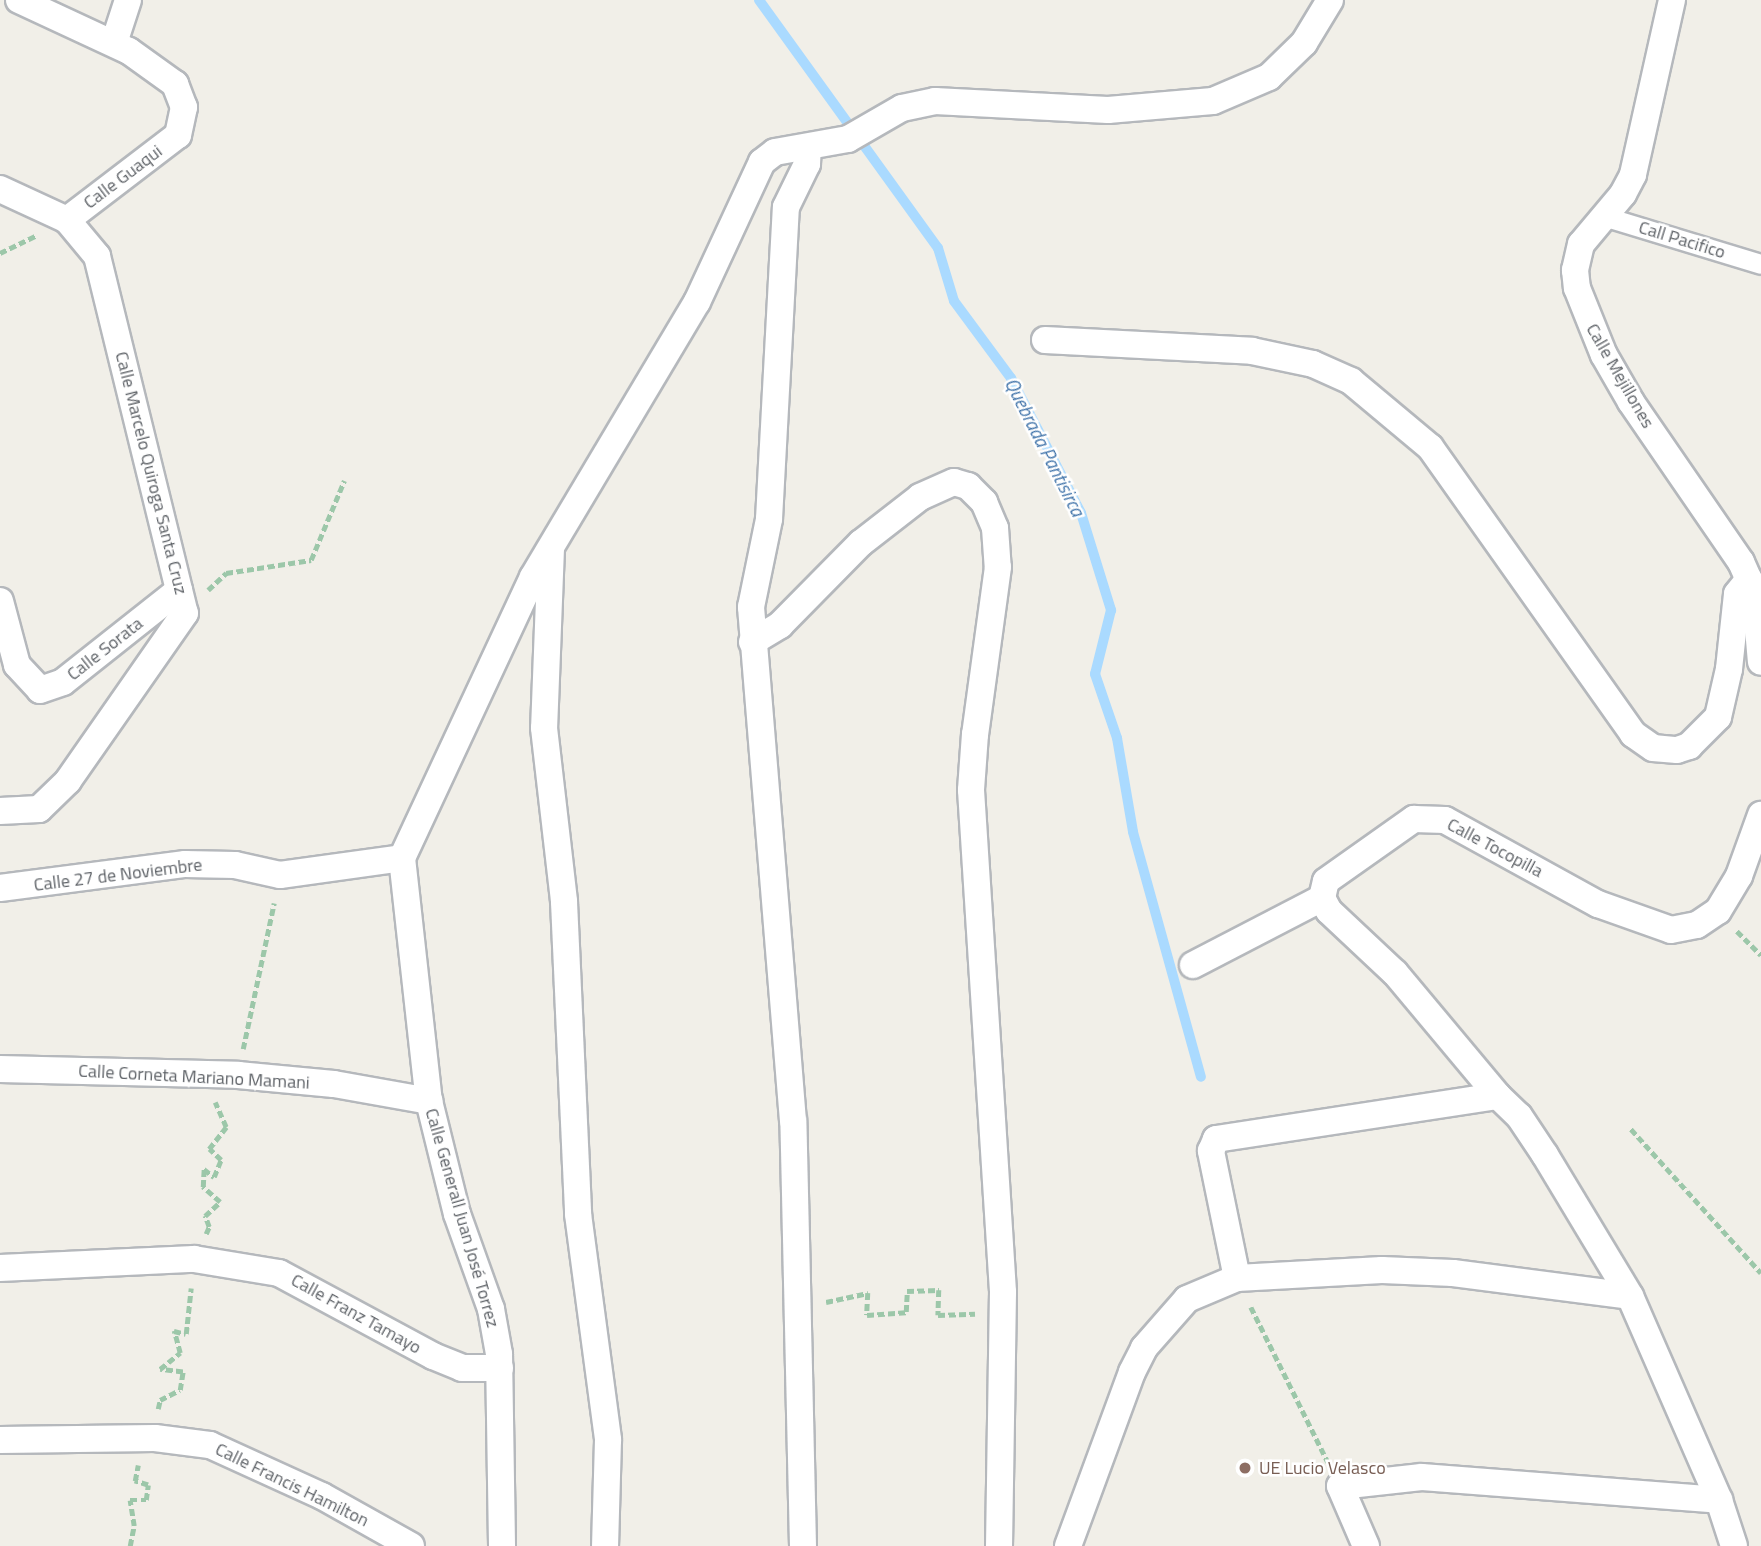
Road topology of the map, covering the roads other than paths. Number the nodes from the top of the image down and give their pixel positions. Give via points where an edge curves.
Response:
1 (19, 0) edge
2 (128, 0) edge
3 (1330, 0) edge
4 (1672, 0) edge
5 (114, 43) junction
6 (808, 148) junction
7 (0, 189) edge
8 (1602, 216) junction
9 (67, 220) junction
10 (1761, 264) edge
11 (1045, 340) dead end
12 (551, 548) junction
13 (1749, 579) junction
14 (0, 601) edge
15 (182, 601) junction
16 (752, 642) junction
17 (1761, 662) edge
18 (0, 811) edge
19 (1761, 815) edge
20 (402, 858) junction
21 (0, 888) edge
22 (1322, 898) junction
23 (1193, 965) dead end
24 (0, 1069) edge
25 (1498, 1096) junction
26 (429, 1101) junction
27 (0, 1268) edge
28 (1237, 1278) junction
29 (1630, 1296) junction
30 (500, 1368) junction
31 (0, 1440) edge
32 (1719, 1500) junction
33 (411, 1546) edge
34 (502, 1546) edge
35 (605, 1546) edge
36 (803, 1546) edge
37 (999, 1546) edge
38 (1068, 1546) edge
39 (1366, 1546) edge
40 (1734, 1546) edge

1 - 5 street, Calle Guaqui
2 - 5 street
3 - 6 street via 1304,43 1269,77 1213,101 1108,110 935,100 902,108 848,139
4 - 8 street, Calle Mejillones via 1633,175
5 - 9 street, Calle Guaqui via 175,84 184,107 178,135
6 - 12 street via 775,152 762,162 697,302
6 - 16 street via 807,164 786,207 780,251 779,379 771,493 751,607
7 - 9 street, Calle Marcelo Quiroga Santa Cruz
8 - 10 street, Call Pacifico
8 - 13 street, Calle Mejillones via 1577,256 1577,288 1586,317 1631,402
9 - 15 street, Calle Marcelo Quiroga Santa Cruz via 97,256
11 - 13 street via 1252,351 1313,364 1351,381 1430,447 1633,734 1653,748 1689,746 1718,717 1729,669 1737,594
12 - 20 street
12 - 35 street via 544,728 564,902 578,1214 608,1440
13 - 17 street, Calle Mejillones
14 - 15 street, Calle Sorata via 17,665 40,690 63,682
15 - 18 street, Calle Marcelo Quiroga Santa Cruz via 68,781 39,809
16 - 36 street via 780,944 801,1308
16 - 37 street via 780,625 861,543 920,497 954,482 968,486 984,502 995,528 998,567 971,790 1003,1292
19 - 22 street, Calle Tocopilla via 1731,891 1718,911 1698,925 1671,929 1638,922 1445,820 1428,818 1414,820 1326,881
20 - 21 street, Calle 27 de Noviembre via 280,875 235,865 185,864
20 - 26 street, Calle Generall Juan José Torrez
22 - 23 street
22 - 25 street via 1329,911 1395,973
24 - 26 street, Calle Corneta Mariano Mamani via 238,1075 334,1084
25 - 28 street via 1216,1139 1211,1151
25 - 29 street via 1519,1116
26 - 30 street, Calle Generall Juan José Torrez via 457,1214 491,1309
27 - 30 street, Calle Franz Tamayo via 194,1259 279,1273 433,1356 462,1368
28 - 29 street via 1369,1270 1453,1273
28 - 38 street via 1187,1299 1144,1348
29 - 32 street
30 - 34 street, Calle Generall Juan José Torrez
31 - 33 street, Calle Francis Hamilton via 155,1438 211,1445 322,1496
32 - 39 street via 1422,1477 1340,1486
32 - 40 street

